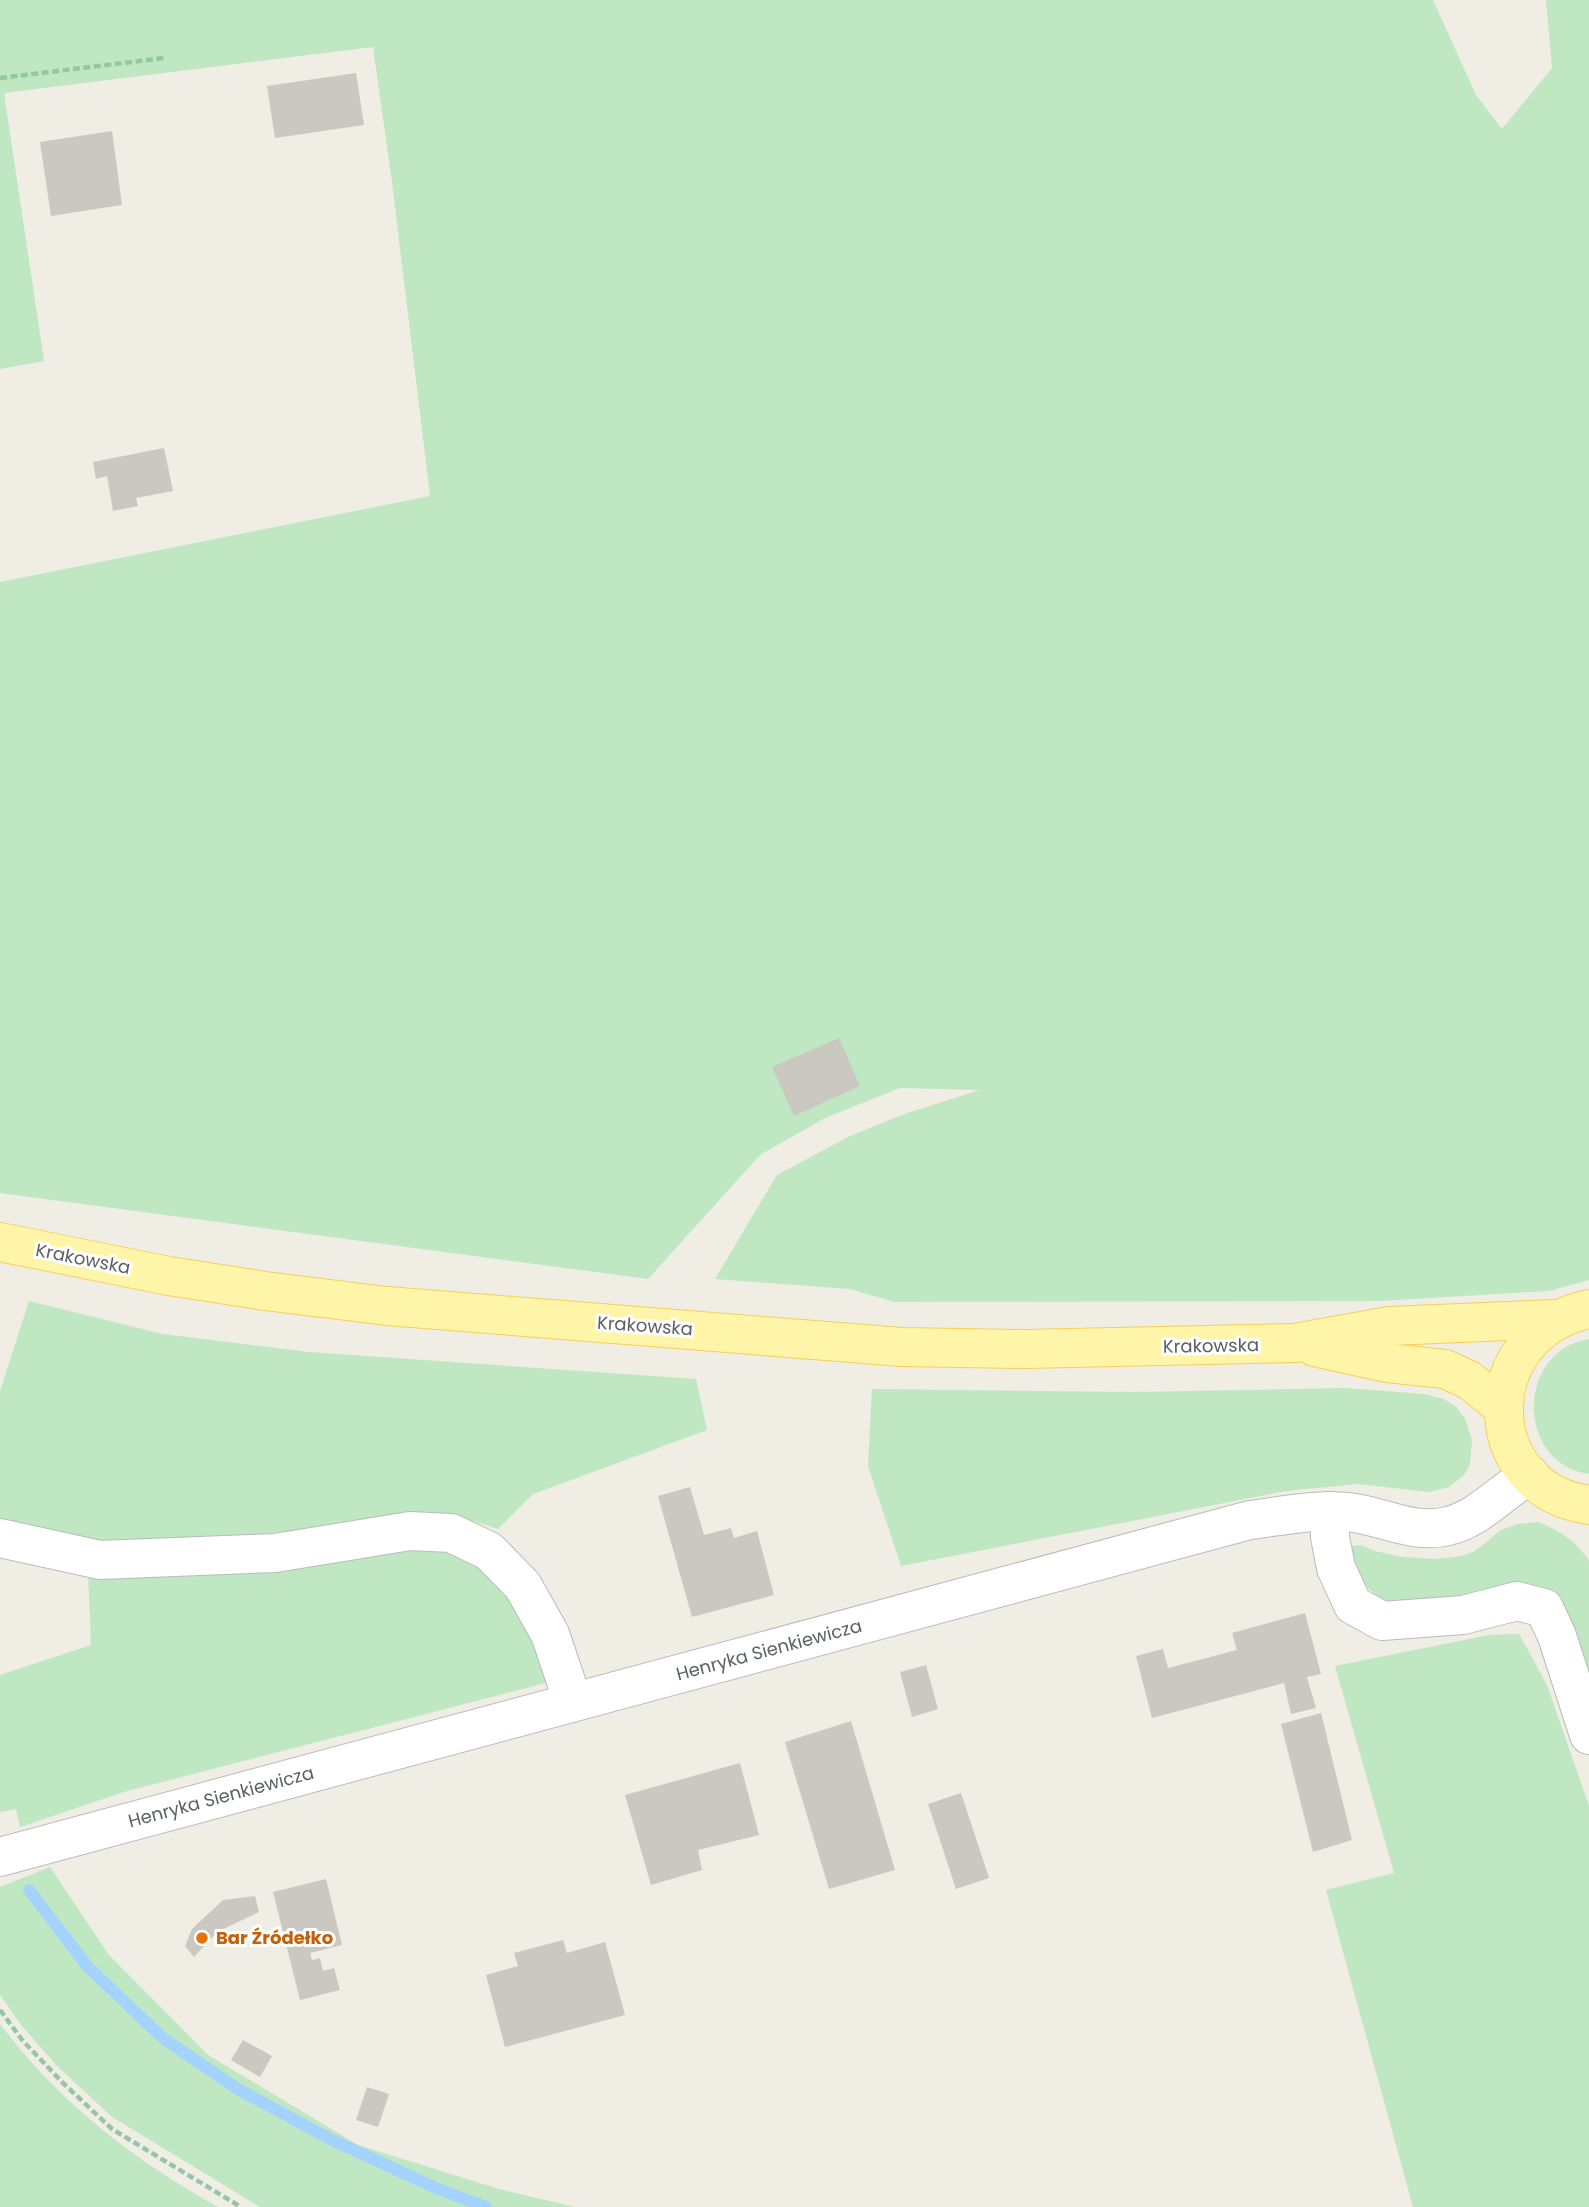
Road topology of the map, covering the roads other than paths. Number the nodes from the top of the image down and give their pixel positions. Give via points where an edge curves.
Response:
1 (0, 1242) edge
2 (1573, 1314) edge
3 (1295, 1343) junction
4 (1504, 1408) junction
5 (1530, 1475) junction
6 (1586, 1508) edge
7 (1329, 1511) junction
8 (0, 1538) edge
9 (573, 1702) junction
10 (1589, 1735) edge
11 (0, 1857) edge

1 - 3 main road, Krakowska via 169,1276 387,1306 902,1347
2 - 3 main road, Krakowska via 1389,1326
2 - 4 main road via 1535,1335 1518,1356 1505,1390
3 - 4 main road, Krakowska via 1387,1363 1445,1369 1469,1380
4 - 5 main road via 1508,1437
5 - 6 main road via 1553,1493
5 - 7 street, Henryka Sienkiewicza via 1451,1526 1414,1528 1363,1514
7 - 9 street, Henryka Sienkiewicza via 1250,1520
7 - 10 street via 1336,1568 1353,1605 1382,1622 1463,1615 1517,1601 1544,1608
8 - 9 street via 100,1560 275,1553 410,1531 451,1533 489,1551 523,1586 550,1634
9 - 11 street, Henryka Sienkiewicza

